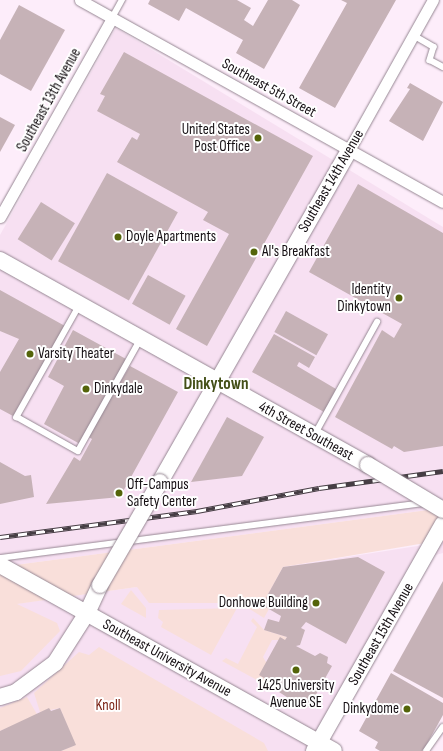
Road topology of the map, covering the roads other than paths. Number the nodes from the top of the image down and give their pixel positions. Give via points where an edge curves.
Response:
1 (80, 0) edge
2 (122, 0) edge
3 (433, 0) edge
4 (112, 18) junction
5 (413, 35) junction
6 (443, 67) edge
7 (349, 150) junction
8 (443, 202) edge
9 (0, 217) edge
10 (0, 260) edge
11 (80, 305) junction
12 (377, 322) dead end
13 (141, 340) junction
14 (217, 382) junction
15 (314, 436) junction
16 (443, 500) edge
17 (443, 510) edge
18 (443, 524) edge
19 (0, 558) edge
20 (0, 565) edge
21 (88, 613) junction
22 (0, 697) edge
23 (443, 726) edge
24 (316, 747) edge
25 (334, 751) edge
26 (426, 751) edge

1 - 4 street, Southeast 5th Street
2 - 4 lane
3 - 5 street, Southeast 14th Avenue
4 - 7 street, Southeast 5th Street
4 - 9 street, Southeast 13th Avenue
5 - 6 lane via 434,47 430,60
5 - 7 street, Southeast 14th Avenue
7 - 8 street, Southeast 5th Street
7 - 14 street, Southeast 14th Avenue
10 - 11 street, 4th Street Southeast
11 - 13 street, 4th Street Southeast
11 - 13 lane via 17,417 78,451
12 - 15 lane
13 - 14 street, 4th Street Southeast
14 - 15 street, 4th Street Southeast
14 - 21 street, Southeast 14th Avenue, bridge via 100,585
15 - 17 street, 4th Street Southeast, bridge
16 - 19 lane
18 - 24 street, Southeast 15th Avenue
20 - 21 street, Southeast University Avenue
21 - 22 street, Southeast 14th Avenue via 55,663 16,692
21 - 24 street, Southeast University Avenue
23 - 26 lane
24 - 25 street, Southeast University Avenue

